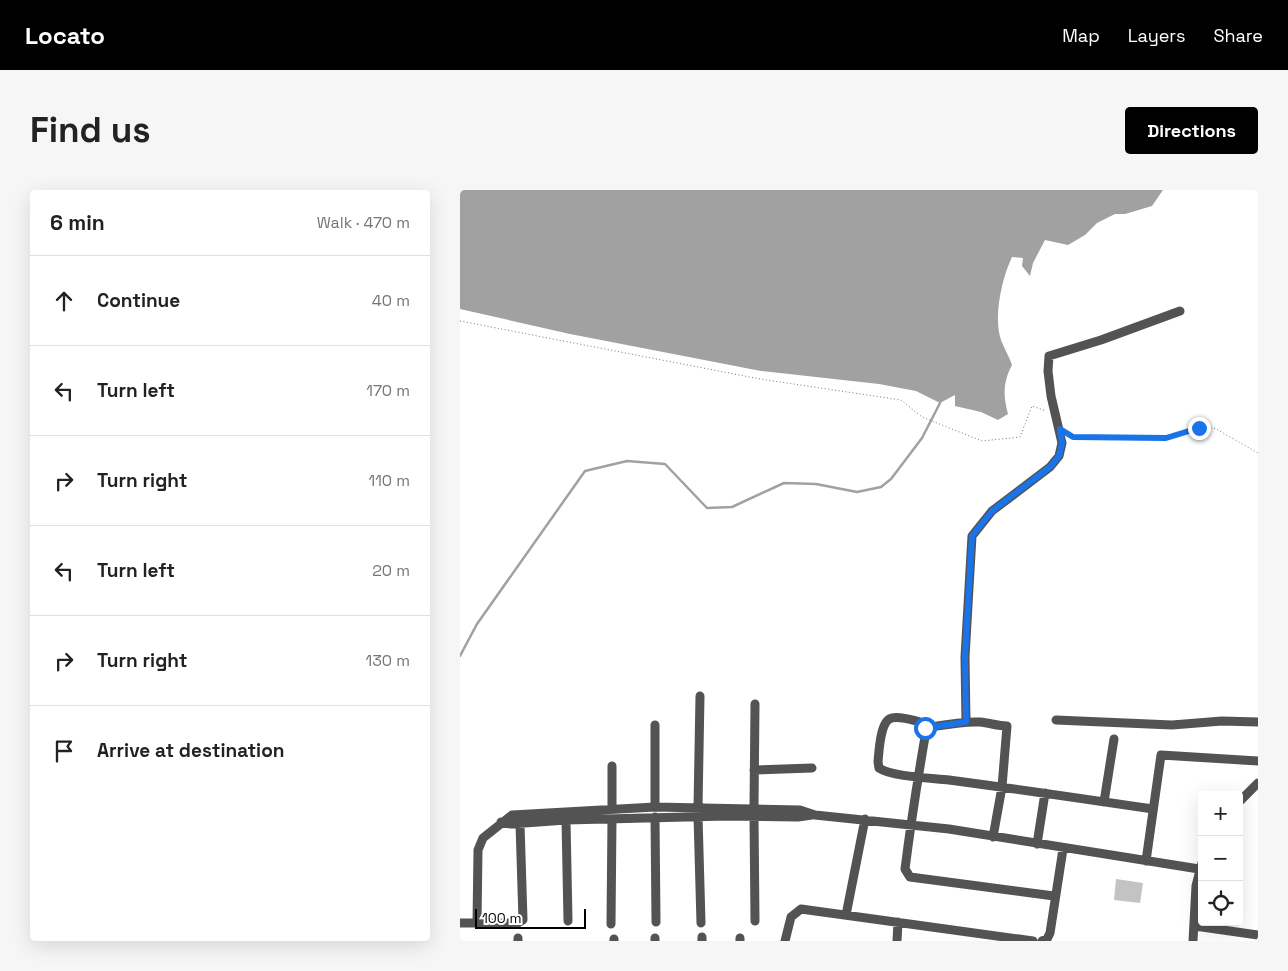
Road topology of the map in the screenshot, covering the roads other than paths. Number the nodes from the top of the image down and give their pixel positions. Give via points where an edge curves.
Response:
1 (1180, 311) dead end
2 (700, 696) dead end
3 (754, 704) dead end
4 (1056, 720) dead end
5 (966, 722) junction
6 (1258, 722) edge
7 (655, 725) dead end
8 (925, 728) junction
9 (1114, 739) dead end
10 (1258, 762) edge
11 (612, 766) dead end
12 (812, 768) dead end
13 (754, 770) junction
14 (918, 776) junction
15 (1258, 783) edge
16 (1002, 787) junction
17 (1045, 793) junction
18 (1243, 798) edge
19 (1104, 802) junction
20 (655, 807) junction
21 (612, 808) junction
22 (632, 808) junction
23 (1154, 809) junction
24 (542, 812) junction
25 (698, 812) junction
26 (754, 812) junction
27 (655, 817) junction
28 (632, 818) junction
29 (612, 819) junction
30 (865, 819) junction
31 (566, 820) junction
32 (501, 822) junction
33 (543, 822) junction
34 (520, 824) junction
35 (910, 824) junction
36 (993, 837) junction
37 (1037, 844) junction
38 (1063, 849) junction
39 (1146, 861) junction
40 (1198, 866) edge
41 (1199, 881) edge
42 (1054, 896) junction
43 (846, 915) junction
44 (568, 921) dead end
45 (756, 921) dead end
46 (656, 922) dead end
47 (898, 922) junction
48 (460, 923) edge
49 (477, 923) junction
50 (701, 923) dead end
51 (611, 924) dead end
52 (1195, 926) junction
53 (1257, 937) edge
54 (1046, 940) edge
55 (785, 941) edge
56 (897, 941) edge
57 (1033, 941) edge
58 (1193, 941) edge

1 - 5 street via 1050,356 1051,396 1062,443 1059,456 1050,467 992,511 972,536 965,657
2 - 25 street
3 - 13 street
4 - 6 street via 1172,725
5 - 8 street
5 - 16 street via 1007,726
7 - 20 street
8 - 14 street
8 - 14 street via 920,722 892,717 883,724 879,768
9 - 19 street
10 - 23 street via 1161,755
11 - 21 street
12 - 13 street
13 - 26 street
14 - 16 street
14 - 35 street
15 - 18 street
16 - 17 street
16 - 36 street
17 - 19 street
17 - 37 street
19 - 23 street
20 - 22 street
20 - 25 street
21 - 22 street
21 - 24 street
22 - 28 street
23 - 39 street
24 - 32 street via 512,815
24 - 33 street
25 - 26 street
25 - 27 street
25 - 50 street
26 - 30 street
26 - 45 street
27 - 28 street
27 - 46 street
28 - 29 street
29 - 31 street
29 - 51 street
30 - 35 street
30 - 43 street
31 - 33 street
31 - 44 street
32 - 34 street
32 - 49 street via 479,844
33 - 34 street
34 - 49 street via 523,920 518,923
35 - 36 street
35 - 42 street via 904,868 910,877
36 - 37 street
37 - 38 street
38 - 39 street
38 - 42 street
39 - 40 street
41 - 52 street
42 - 54 street via 1051,927
43 - 47 street
43 - 55 street via 797,910 791,917
47 - 56 street
47 - 57 street
48 - 49 street
52 - 53 street
52 - 58 street

